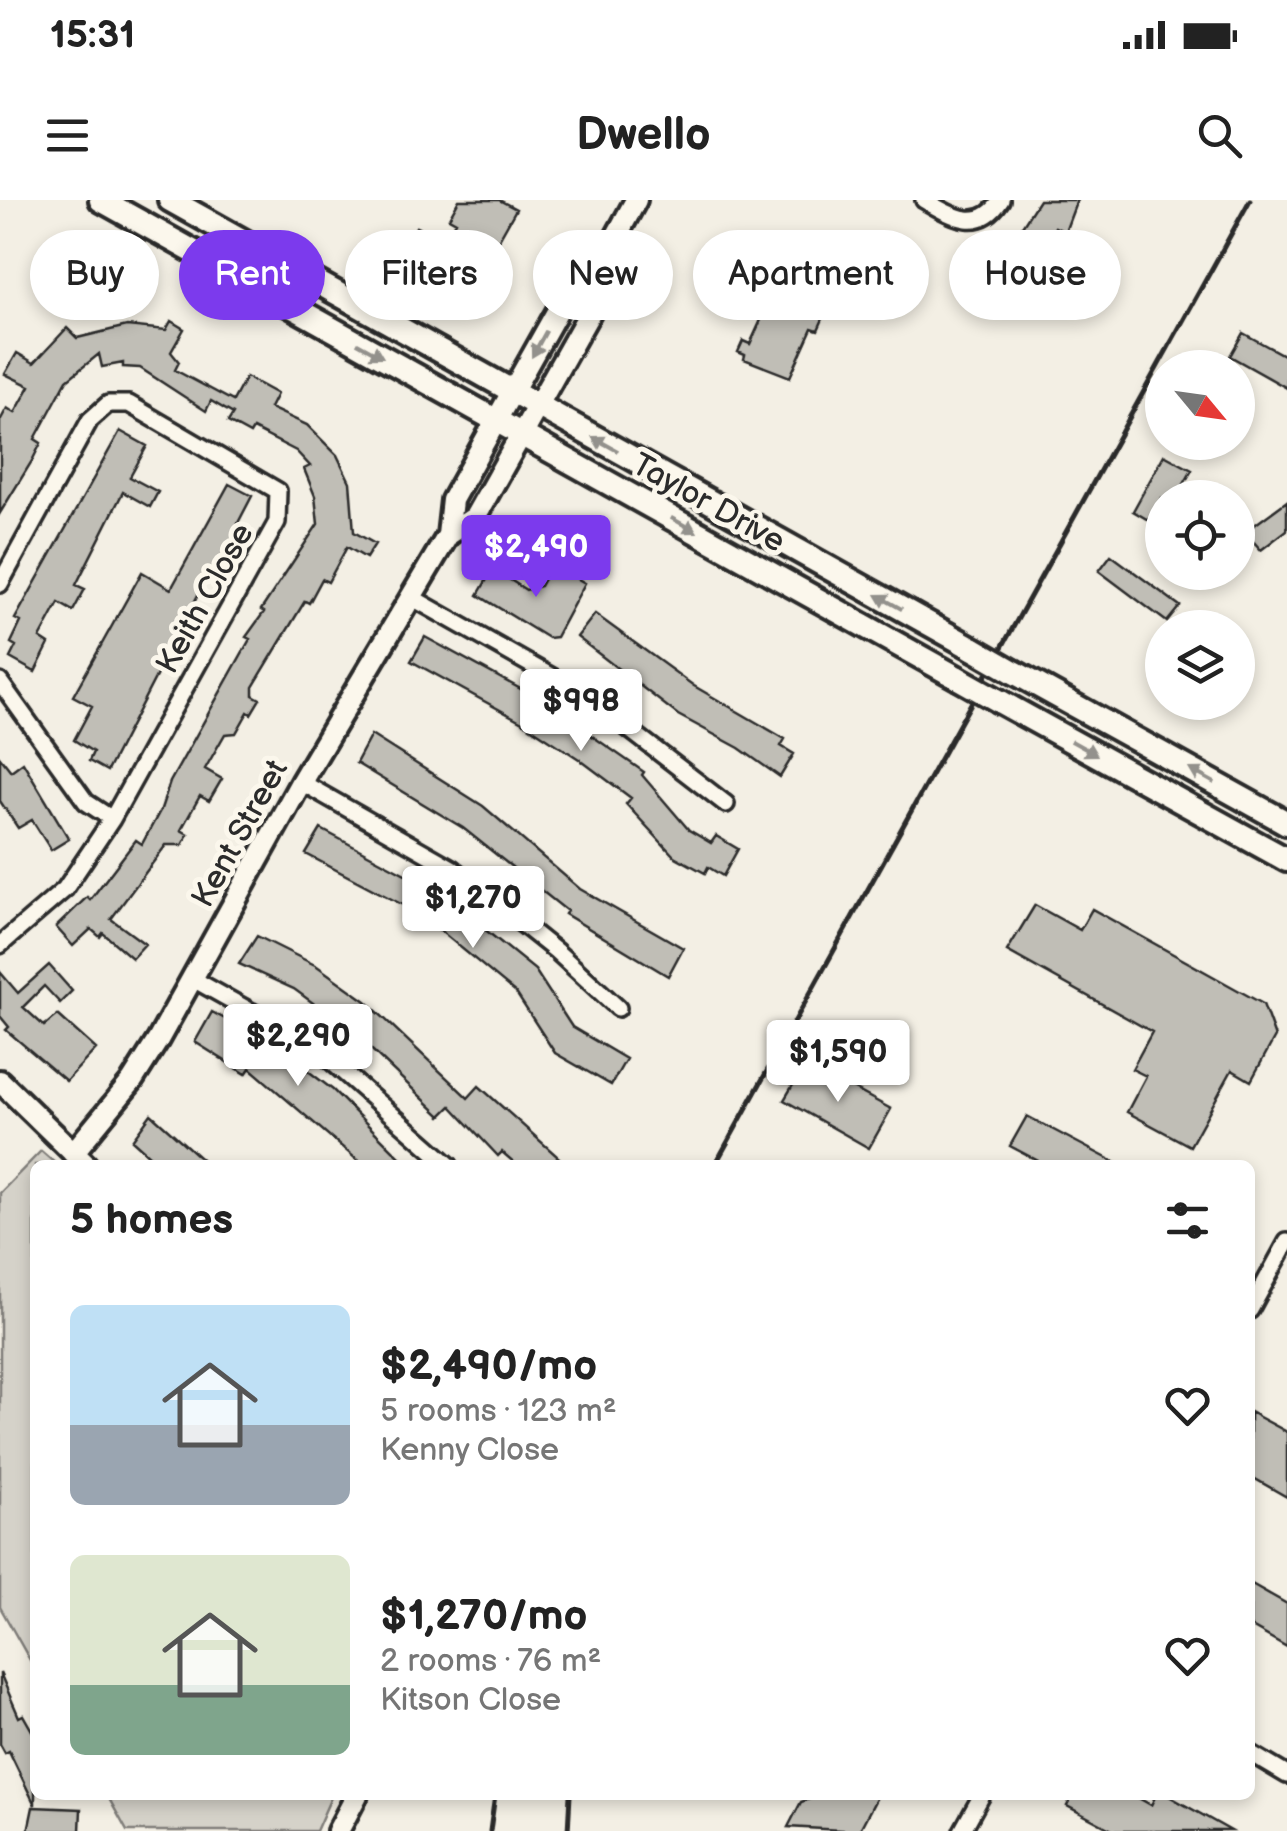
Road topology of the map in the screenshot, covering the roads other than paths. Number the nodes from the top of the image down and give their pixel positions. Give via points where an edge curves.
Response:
1 (101, 200) edge
2 (170, 200) edge
3 (636, 200) edge
4 (924, 200) edge
5 (1001, 200) edge
6 (620, 230) edge
7 (552, 320) edge
8 (586, 320) edge
9 (512, 392) junction
10 (538, 406) junction
11 (496, 420) junction
12 (522, 435) junction
13 (448, 535) junction
14 (0, 584) edge
15 (411, 597) junction
16 (0, 682) edge
17 (301, 782) junction
18 (726, 804) dead end
19 (112, 819) junction
20 (1287, 823) edge
21 (1287, 860) edge
22 (0, 945) edge
23 (193, 978) junction
24 (618, 1008) dead end
25 (0, 1081) edge
26 (79, 1159) edge
27 (443, 1160) edge
28 (1287, 1242) edge
29 (1255, 1301) edge
30 (1255, 1756) edge
31 (1287, 1775) edge
32 (354, 1800) edge
33 (979, 1800) edge
34 (338, 1831) edge
35 (962, 1831) edge

1 -> 11 main road, Taylor Drive
2 - 9 main road, Taylor Drive
3 - 6 street
4 - 5 street via 970,221 984,218
7 -> 9 street, Kent Street
8 - 10 street, Kent Street
9 - 10 main road, Taylor Drive
9 - 11 street, Kent Street
10 - 12 street, Kent Street
20 -> 10 main road, Taylor Drive, bridge
11 - 12 main road, Taylor Drive
11 - 13 street, Kent Street via 452,500
12 - 13 street, Kent Street via 475,517
12 -> 21 main road, Taylor Drive, bridge
13 - 15 street, Kent Street
14 - 19 street, Keith Close via 90,420 108,404 129,404 278,491 277,522
15 - 17 street, Kent Street
15 - 18 street via 586,696
16 - 19 street via 86,802
17 - 23 street, Kent Street
17 - 24 street via 452,868
19 - 22 street, Keith Close via 65,889
23 - 26 street, Kent Street
23 - 27 street via 315,1047
25 - 26 street
28 - 29 street
30 - 31 street
32 - 34 street
33 - 35 street

